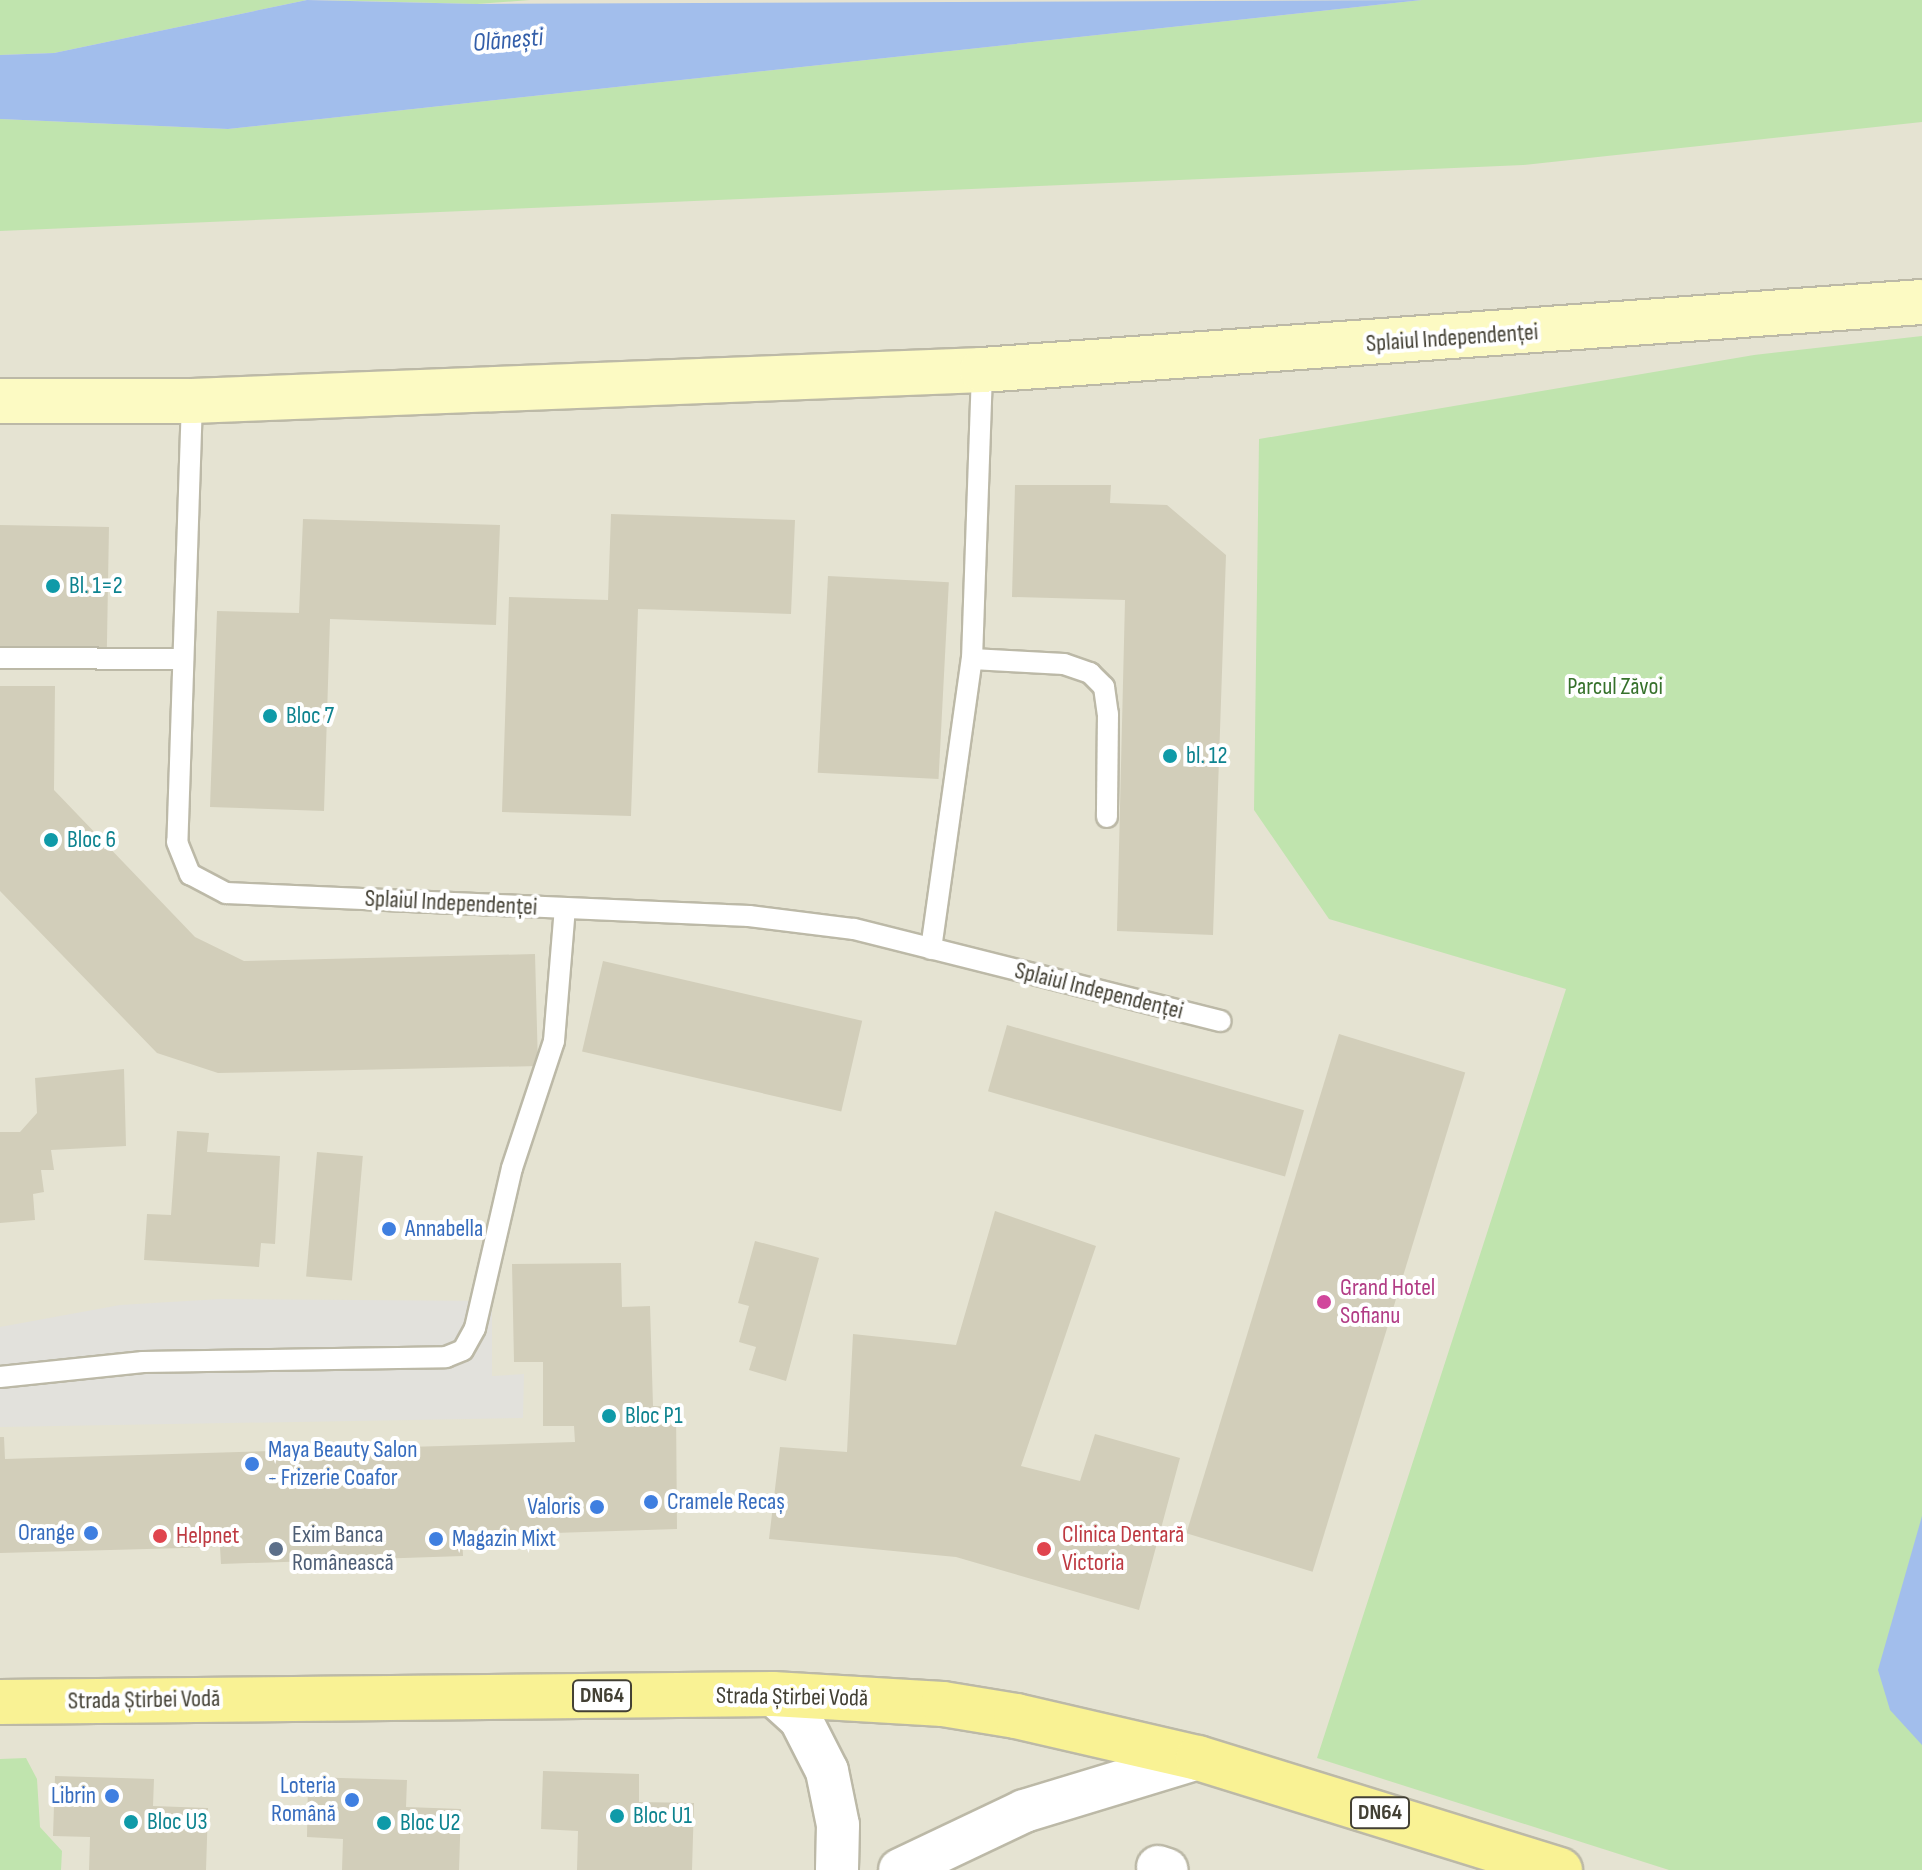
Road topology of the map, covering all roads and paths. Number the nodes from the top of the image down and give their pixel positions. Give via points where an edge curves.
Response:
1 (1922, 302) edge
2 (982, 370) junction
3 (0, 401) edge
4 (192, 401) junction
5 (0, 658) edge
6 (183, 659) junction
7 (972, 659) junction
8 (1107, 817) dead end
9 (565, 908) junction
10 (931, 949) junction
11 (1221, 1021) dead end
12 (0, 1377) edge
13 (773, 1694) junction
14 (0, 1702) edge
15 (1198, 1758) junction
16 (837, 1870) edge
17 (900, 1870) edge
18 (1560, 1870) edge

1 - 2 street, Splaiul Independenței
2 - 4 street, Splaiul Independenței
2 - 7 lane
3 - 4 street, Splaiul Independenței
4 - 6 lane, Splaiul Independenței
5 - 6 lane
6 - 9 lane, Splaiul Independenței via 177,842 190,874 226,893
7 - 8 lane via 1064,664 1090,673 1104,687
7 - 10 lane
9 - 10 lane, Splaiul Independenței via 749,916 854,929
9 - 12 lane via 554,1041 512,1168 475,1328 463,1350 446,1357 143,1362
10 - 11 lane, Splaiul Independenței
13 - 14 main road, Strada Știrbei Vodă / DN64
13 - 15 main road, Strada Știrbei Vodă / DN64 via 943,1704
13 - 16 street via 800,1718 827,1771 838,1825
15 - 17 street via 1024,1811
15 - 18 main road, Strada Știrbei Vodă / DN64

